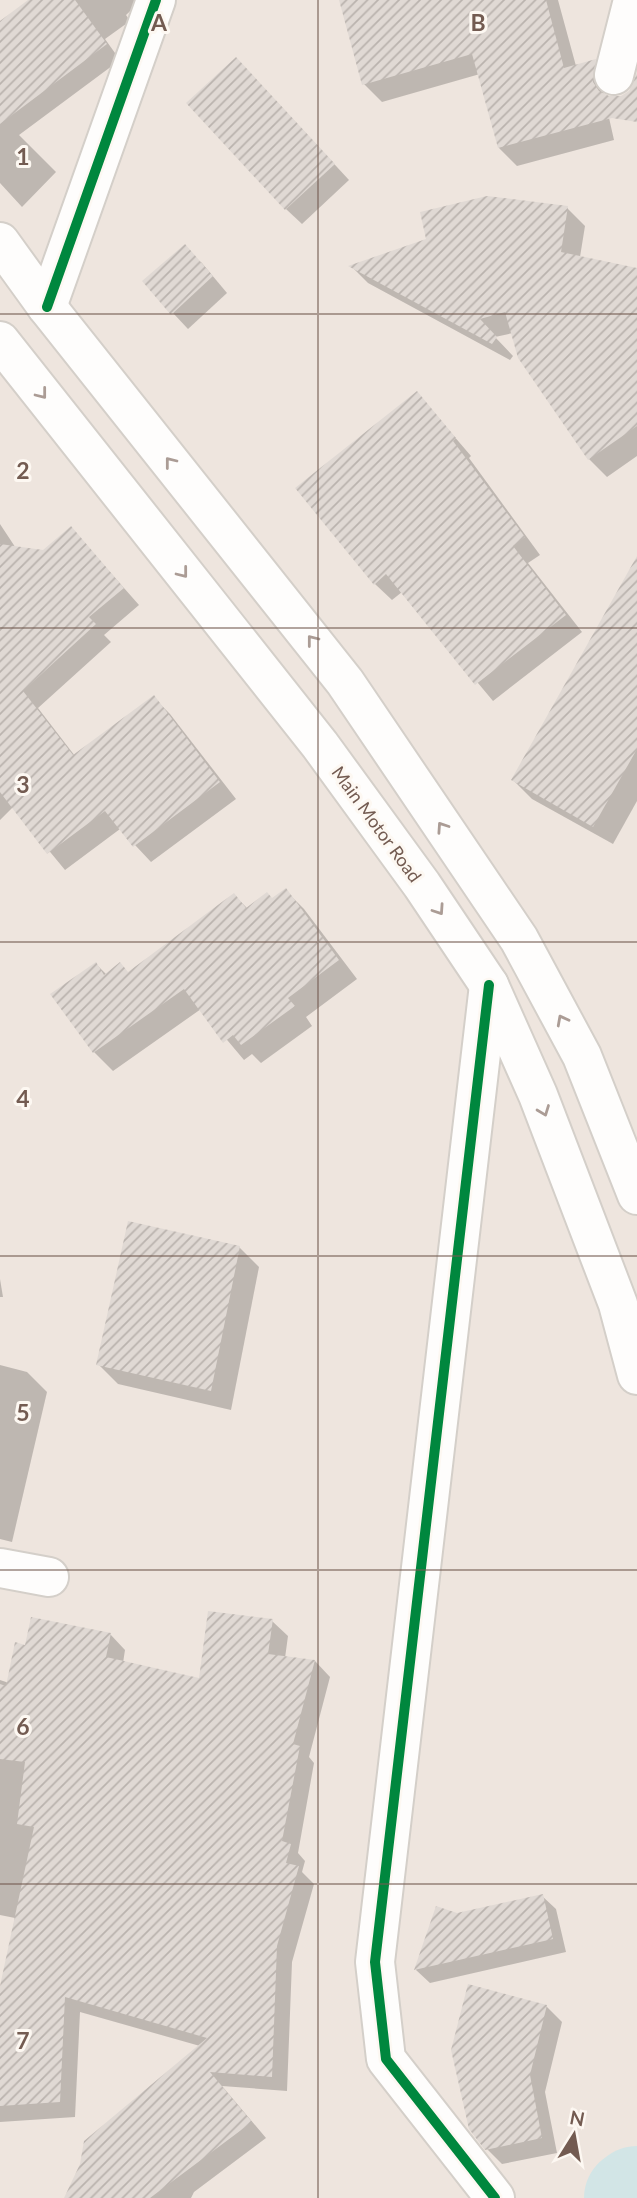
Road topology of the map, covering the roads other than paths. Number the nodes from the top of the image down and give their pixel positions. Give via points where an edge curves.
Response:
1 (156, 0) edge
2 (633, 0) edge
3 (614, 75) dead end
4 (0, 242) edge
5 (47, 307) junction
6 (0, 341) edge
7 (489, 985) junction
8 (637, 1195) edge
9 (637, 1375) edge
10 (0, 1568) edge
11 (49, 1577) dead end
12 (495, 2198) edge

1 - 5 main road
2 - 3 main road
4 - 5 main road
8 -> 5 main road via 582,1056 519,939 345,682
6 -> 7 main road, Main Motor Road via 320,745
7 -> 9 main road, Main Motor Road via 538,1095 618,1304
7 - 12 main road via 375,1962 386,2059
10 - 11 main road

